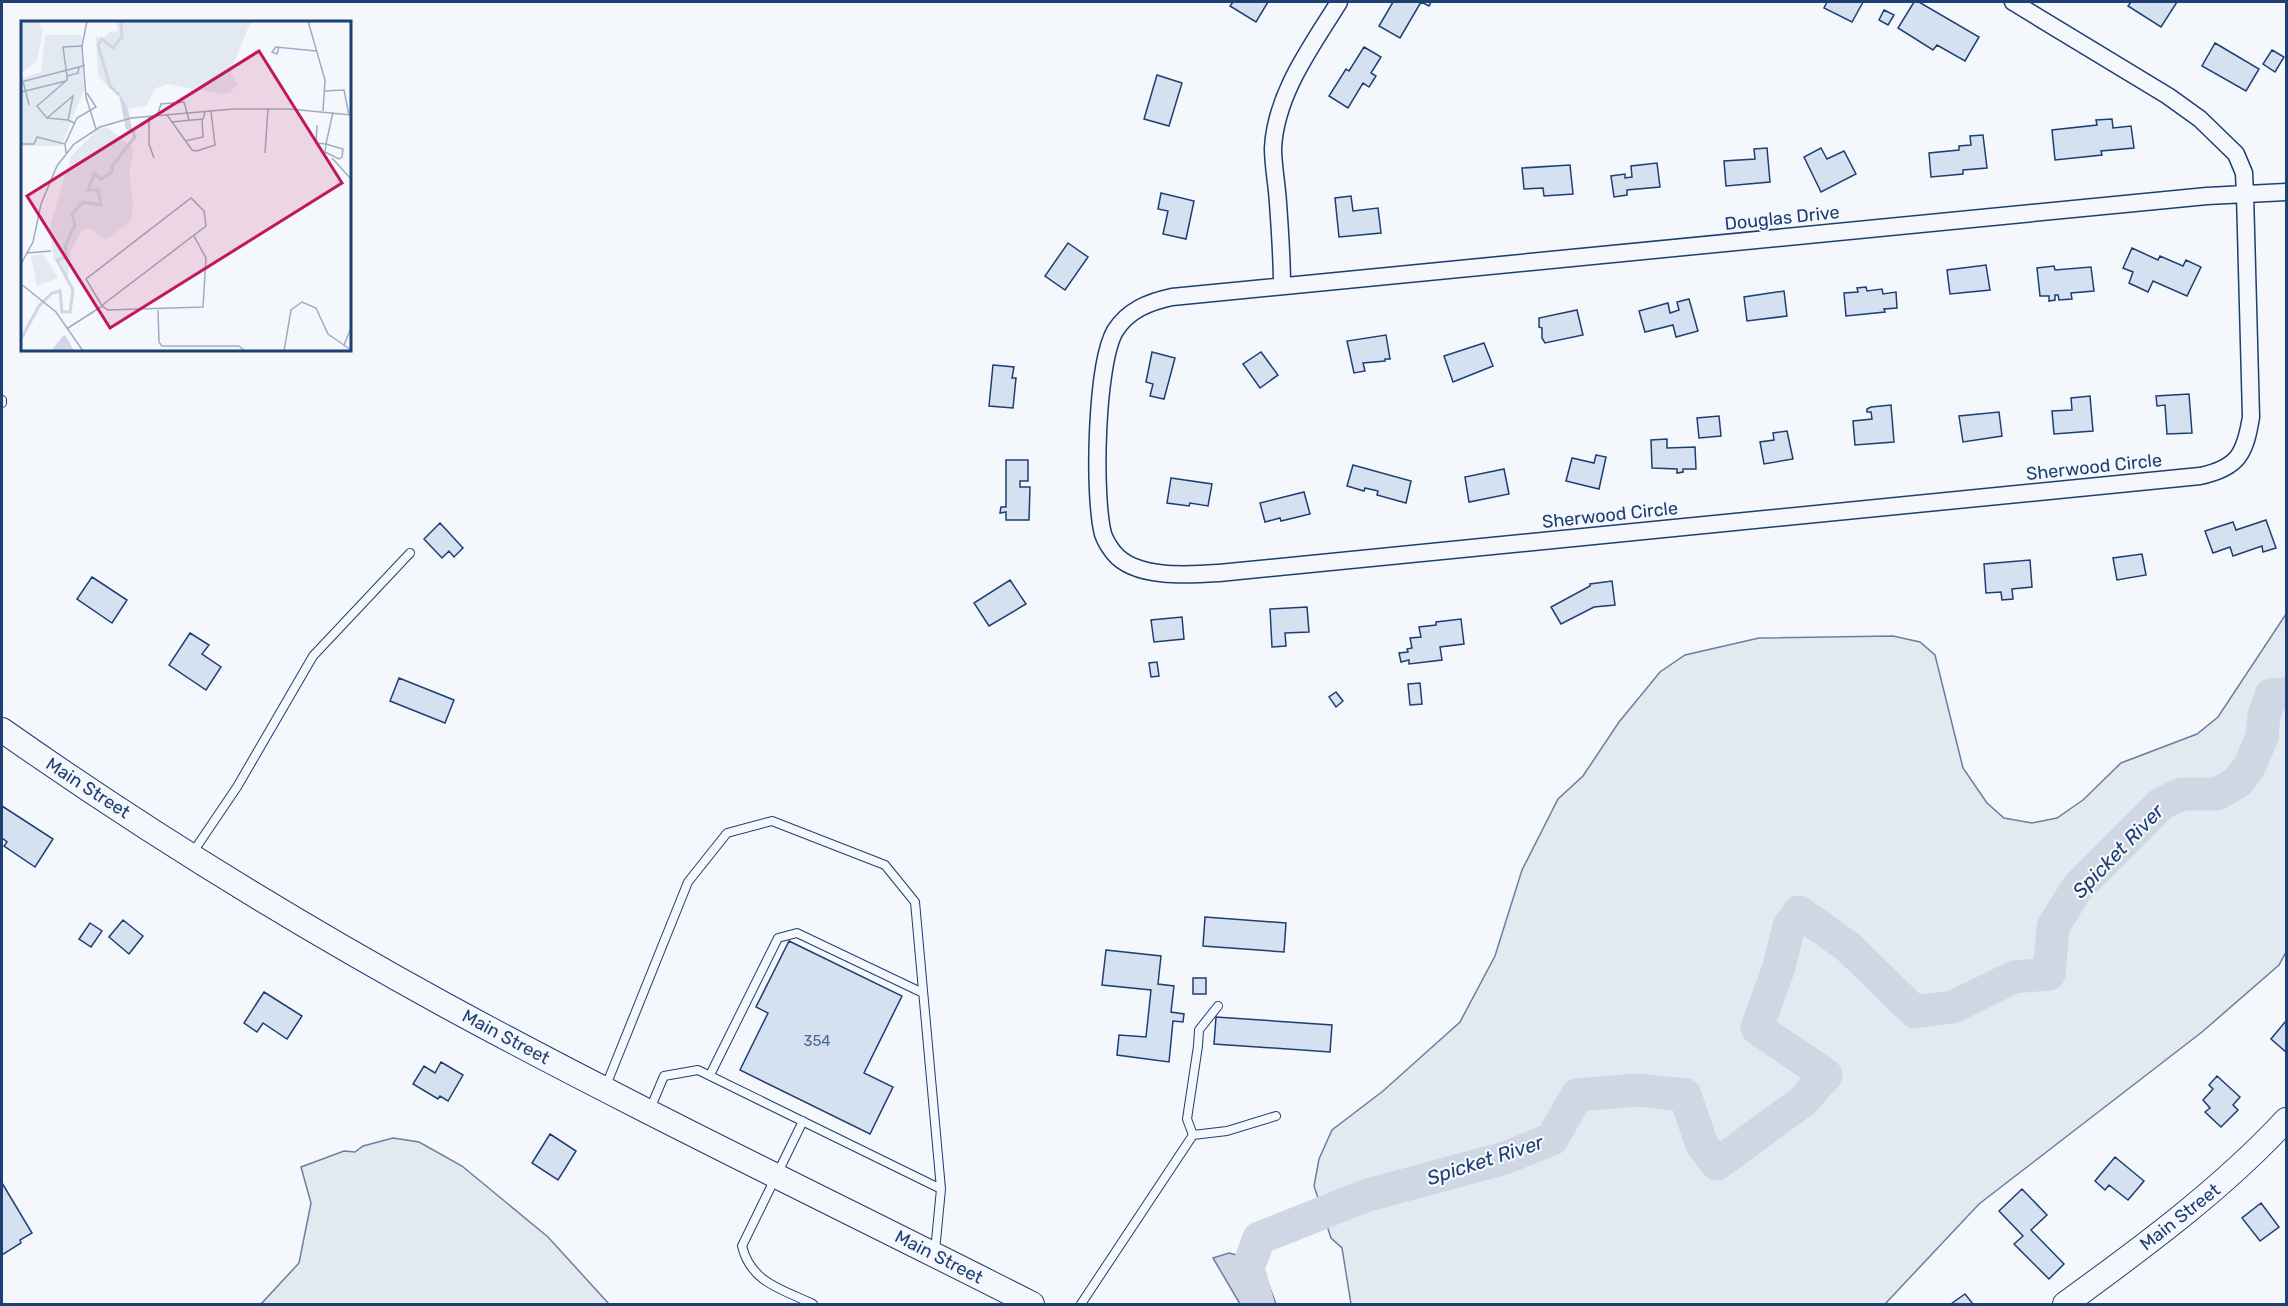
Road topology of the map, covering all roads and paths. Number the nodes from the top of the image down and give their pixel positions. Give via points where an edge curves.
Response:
1 (1339, 2) edge
2 (2013, 2) edge
3 (2286, 192) edge
4 (2245, 194) junction
5 (1282, 286) junction
6 (410, 553) dead end
7 (2, 730) edge
8 (191, 855) junction
9 (923, 993) junction
10 (1218, 1006) dead end
11 (710, 1076) junction
12 (605, 1088) junction
13 (650, 1111) junction
14 (1276, 1116) dead end
15 (2286, 1120) edge
16 (803, 1121) junction
17 (1192, 1135) junction
18 (777, 1175) junction
19 (941, 1189) junction
20 (934, 1255) junction
21 (1019, 1302) edge
22 (813, 1305) edge
23 (1081, 1305) edge
24 (2066, 1305) edge

1 - 5 street via 1297,70 1276,128 1273,148
2 - 4 street, Sherwood Circle via 2200,119 2236,154 2244,173
3 - 4 street, Douglas Drive
4 - 5 street, Douglas Drive
4 - 5 street, Sherwood Circle via 2251,417 2239,457 2221,472 1219,573 1176,574 1133,567 1115,555 1104,536 1100,516 1100,410 1104,367 1116,330 1133,311 1152,301
6 - 8 lane via 314,656 237,787
7 - 8 main road, Main Street
8 - 12 main road, Main Street via 445,1005
9 - 11 lane via 797,933 778,938
9 - 12 lane via 915,902 885,865 772,821 727,833 688,882
9 - 19 lane
10 - 17 lane via 1199,1030 1187,1119
11 - 13 lane via 698,1070 664,1076
11 - 16 lane
12 - 13 main road, Main Street
13 - 18 main road, Main Street
14 - 17 lane via 1227,1131
15 - 24 main road, Main Street via 2223,1182
16 - 18 lane
16 - 19 lane
17 - 23 lane
18 - 20 main road, Main Street
18 - 22 lane via 742,1246 745,1258 758,1278
19 - 20 lane
20 - 21 main road, Main Street

